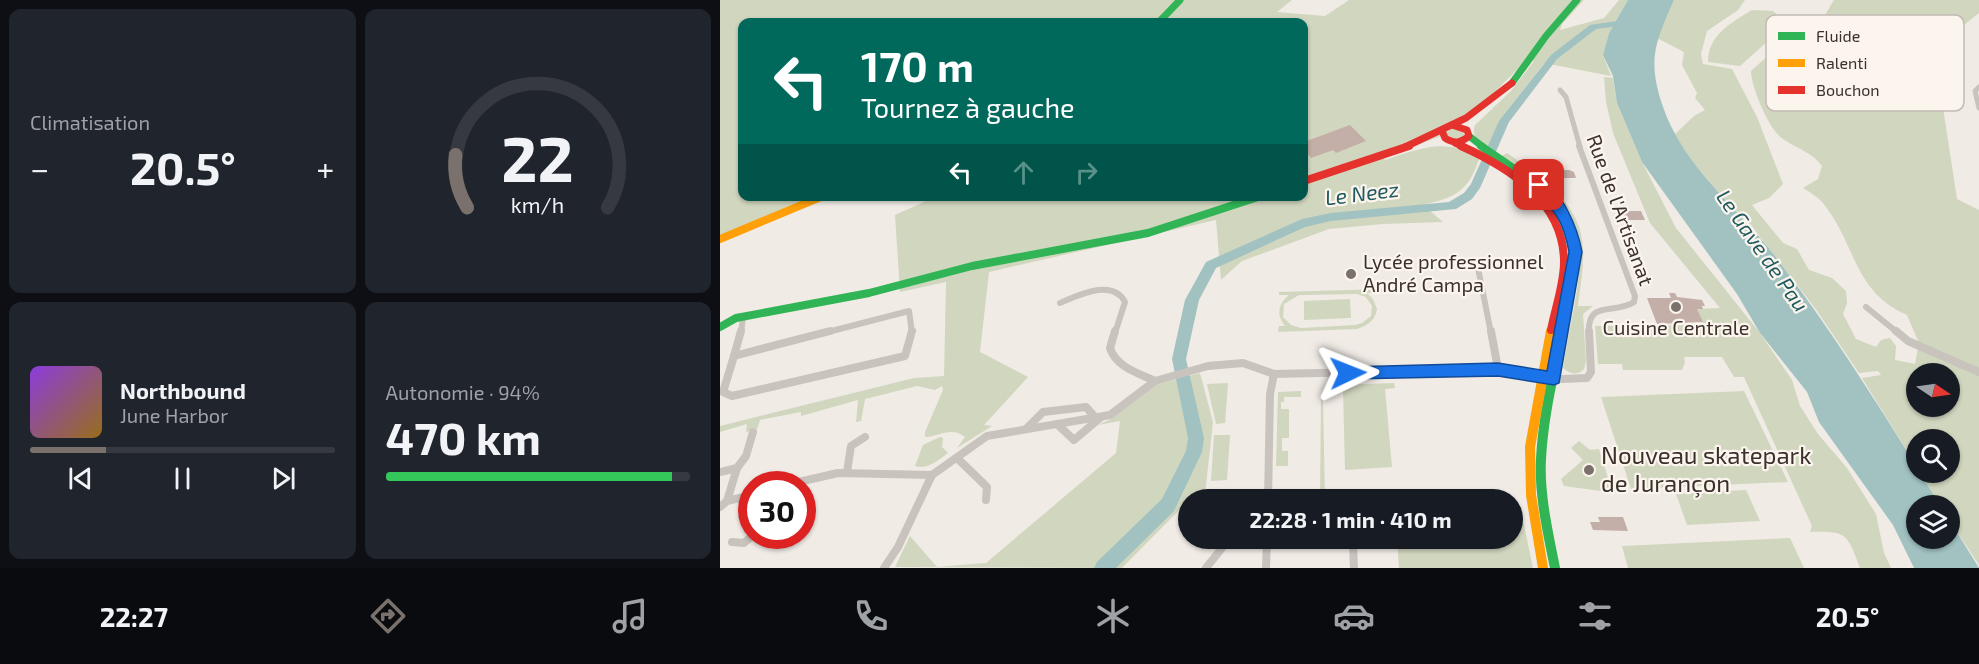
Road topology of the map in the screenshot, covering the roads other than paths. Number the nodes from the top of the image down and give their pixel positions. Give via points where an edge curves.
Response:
1 (1180, 0) edge
2 (1577, 0) edge
3 (1164, 18) edge
4 (1977, 89) edge
5 (1560, 90) dead end
6 (1979, 108) edge
7 (1477, 111) junction
8 (1452, 125) junction
9 (1442, 131) junction
10 (1468, 133) junction
11 (1452, 142) junction
12 (1412, 143) junction
13 (1481, 151) junction
14 (1308, 181) edge
15 (812, 201) edge
16 (1246, 201) edge
17 (720, 239) edge
18 (1478, 268) dead end
19 (1060, 303) dead end
20 (1866, 307) dead end
21 (740, 318) junction
22 (720, 325) edge
23 (735, 356) junction
24 (1498, 369) junction
25 (1979, 372) edge
26 (1274, 374) junction
27 (1548, 378) junction
28 (1155, 381) junction
29 (1098, 417) junction
30 (1057, 424) junction
31 (1026, 429) junction
32 (753, 432) dead end
33 (865, 437) dead end
34 (957, 458) junction
35 (736, 468) junction
36 (720, 472) edge
37 (847, 472) junction
38 (932, 475) junction
39 (816, 479) edge
40 (1268, 489) edge
41 (986, 500) dead end
42 (724, 504) edge
43 (732, 542) dead end
44 (738, 542) edge
45 (1221, 549) edge
46 (1267, 549) edge
47 (1353, 549) edge
48 (885, 568) edge
49 (1206, 568) edge
50 (1266, 568) edge
51 (1354, 568) edge
52 (1543, 568) edge
53 (1555, 568) edge

1 - 3 main road
2 - 7 main road via 1510,85
4 - 6 street
5 - 27 street, Rue de l'Artisanat via 1566,97 1573,129 1635,296 1625,309 1597,310 1591,314 1591,372 1587,378
7 - 8 main road
7 - 10 main road
8 - 9 main road
8 - 10 main road
9 - 11 main road via 1444,139
9 - 12 main road
10 - 11 main road via 1467,140
10 - 13 main road
11 - 12 main road
11 - 13 main road
12 - 14 main road
13 - 27 main road via 1539,185 1565,218 1574,242 1575,264
15 - 17 main road
16 - 21 main road via 1148,233 972,266 869,293
18 - 24 street
19 - 28 street via 1103,289 1124,297 1111,354
20 - 25 street via 1908,341
21 - 22 main road
21 - 23 street
23 - 23 street via 723,392 732,396 905,356 912,316 909,311
24 - 26 street
24 - 27 street
26 - 28 street via 1243,363 1208,366
26 - 40 street
27 - 52 main road via 1532,431 1529,465
27 - 53 main road via 1541,460 1547,530
28 - 29 street via 1110,415
29 - 30 street
29 - 30 street via 1074,440
29 - 31 street via 1086,407 1043,412
30 - 31 street
31 - 34 street via 987,436
32 - 35 street via 746,456
33 - 37 street via 851,446
34 - 38 street
34 - 41 street via 987,487
35 - 36 street
35 - 42 street
37 - 38 street
37 - 39 street
38 - 48 street
43 - 44 street
45 - 49 street
46 - 50 street
47 - 51 street

